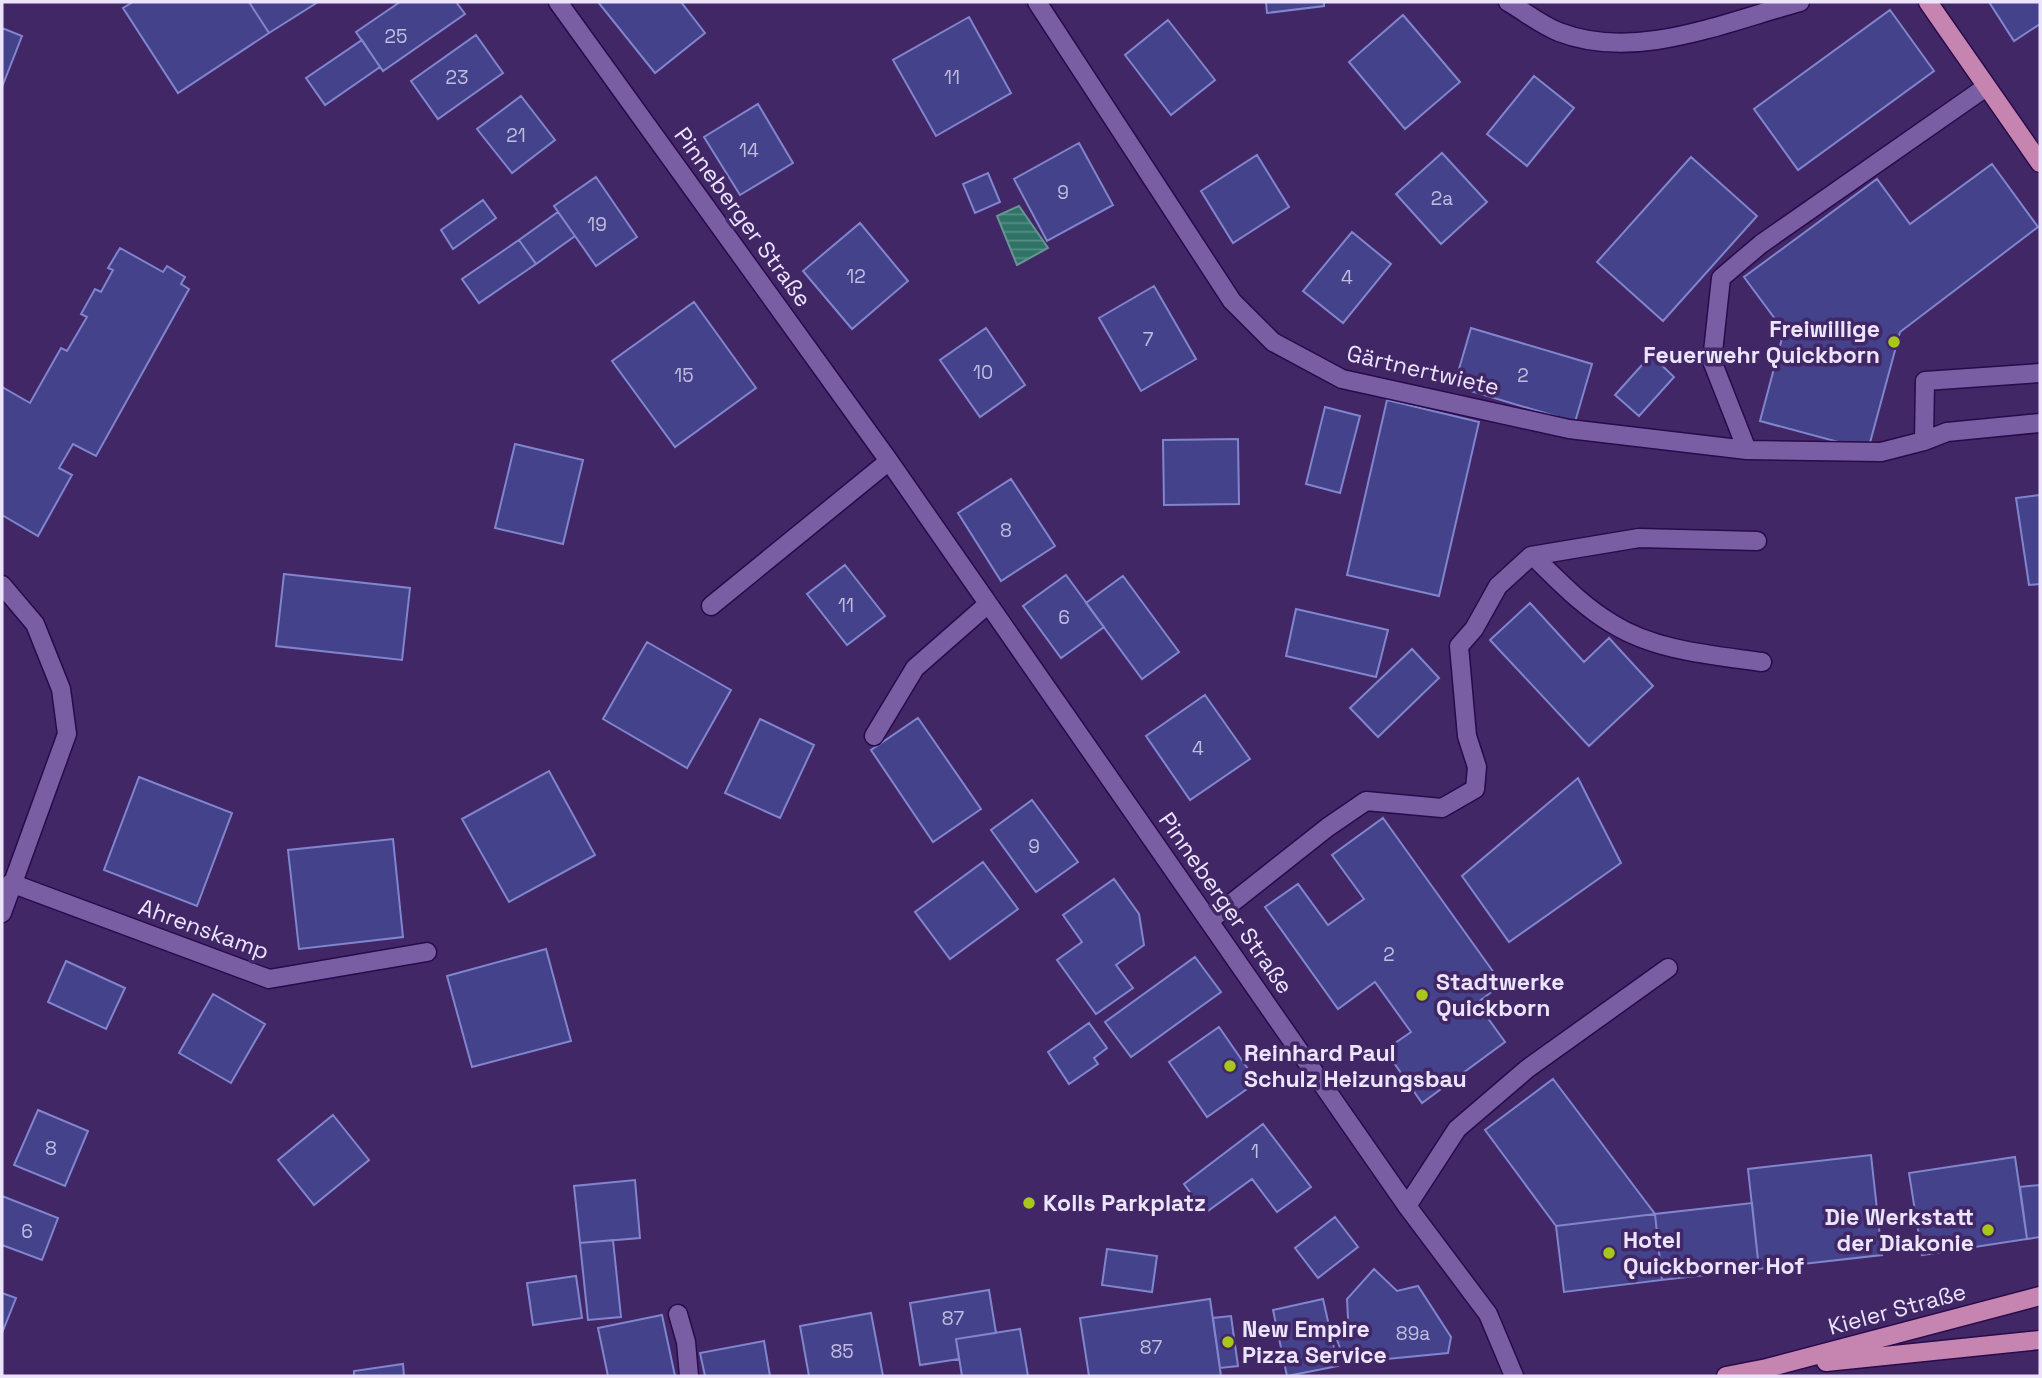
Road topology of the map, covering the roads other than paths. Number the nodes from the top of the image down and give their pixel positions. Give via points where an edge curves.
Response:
1 (558, 2) edge
2 (1037, 2) edge
3 (1508, 2) edge
4 (1800, 2) edge
5 (1928, 2) edge
6 (1986, 87) junction
7 (2040, 163) edge
8 (2040, 373) edge
9 (2040, 423) edge
10 (1924, 441) junction
11 (1747, 450) junction
12 (889, 461) junction
13 (1757, 541) dead end
14 (1533, 556) junction
15 (2, 585) edge
16 (988, 604) junction
17 (711, 606) dead end
18 (1762, 662) dead end
19 (874, 736) dead end
20 (11, 883) junction
21 (2, 912) edge
22 (1209, 921) junction
23 (427, 952) dead end
24 (1668, 968) dead end
25 (1407, 1206) junction
26 (2040, 1296) edge
27 (677, 1314) dead end
28 (2040, 1340) edge
29 (1767, 1368) junction
30 (689, 1376) edge
31 (1514, 1376) edge
32 (1726, 1376) edge

1 - 12 street, Pinneberger Straße
2 - 11 street, Gärtnertwiete via 1232,301 1273,342 1342,379 1569,429
3 - 4 street via 1559,32 1605,41 1653,41
5 - 6 main road
6 - 7 main road
6 - 11 street via 1762,244 1721,278 1712,361
8 - 10 street via 1925,381
9 - 10 street, Gärtnertwiete via 1947,432
10 - 11 street, Gärtnertwiete via 1881,452
12 - 16 street, Pinneberger Straße
12 - 17 street
13 - 14 street via 1639,538
14 - 18 street via 1613,625 1676,649
14 - 22 street via 1498,586 1459,646 1467,736 1477,767 1475,789 1442,808 1366,802
15 - 20 street via 35,624 61,689 68,734
16 - 19 street via 915,668
16 - 22 street, Pinneberger Straße
20 - 21 street
20 - 23 street, Ahrenskamp via 269,979
22 - 25 street, Pinneberger Straße
24 - 25 street via 1527,1069 1457,1129
25 - 31 street, Pinneberger Straße via 1488,1314
26 - 29 main road, Kieler Straße
27 - 30 street via 686,1342
28 - 29 main road, Kieler Straße
29 - 32 main road, Kieler Straße

